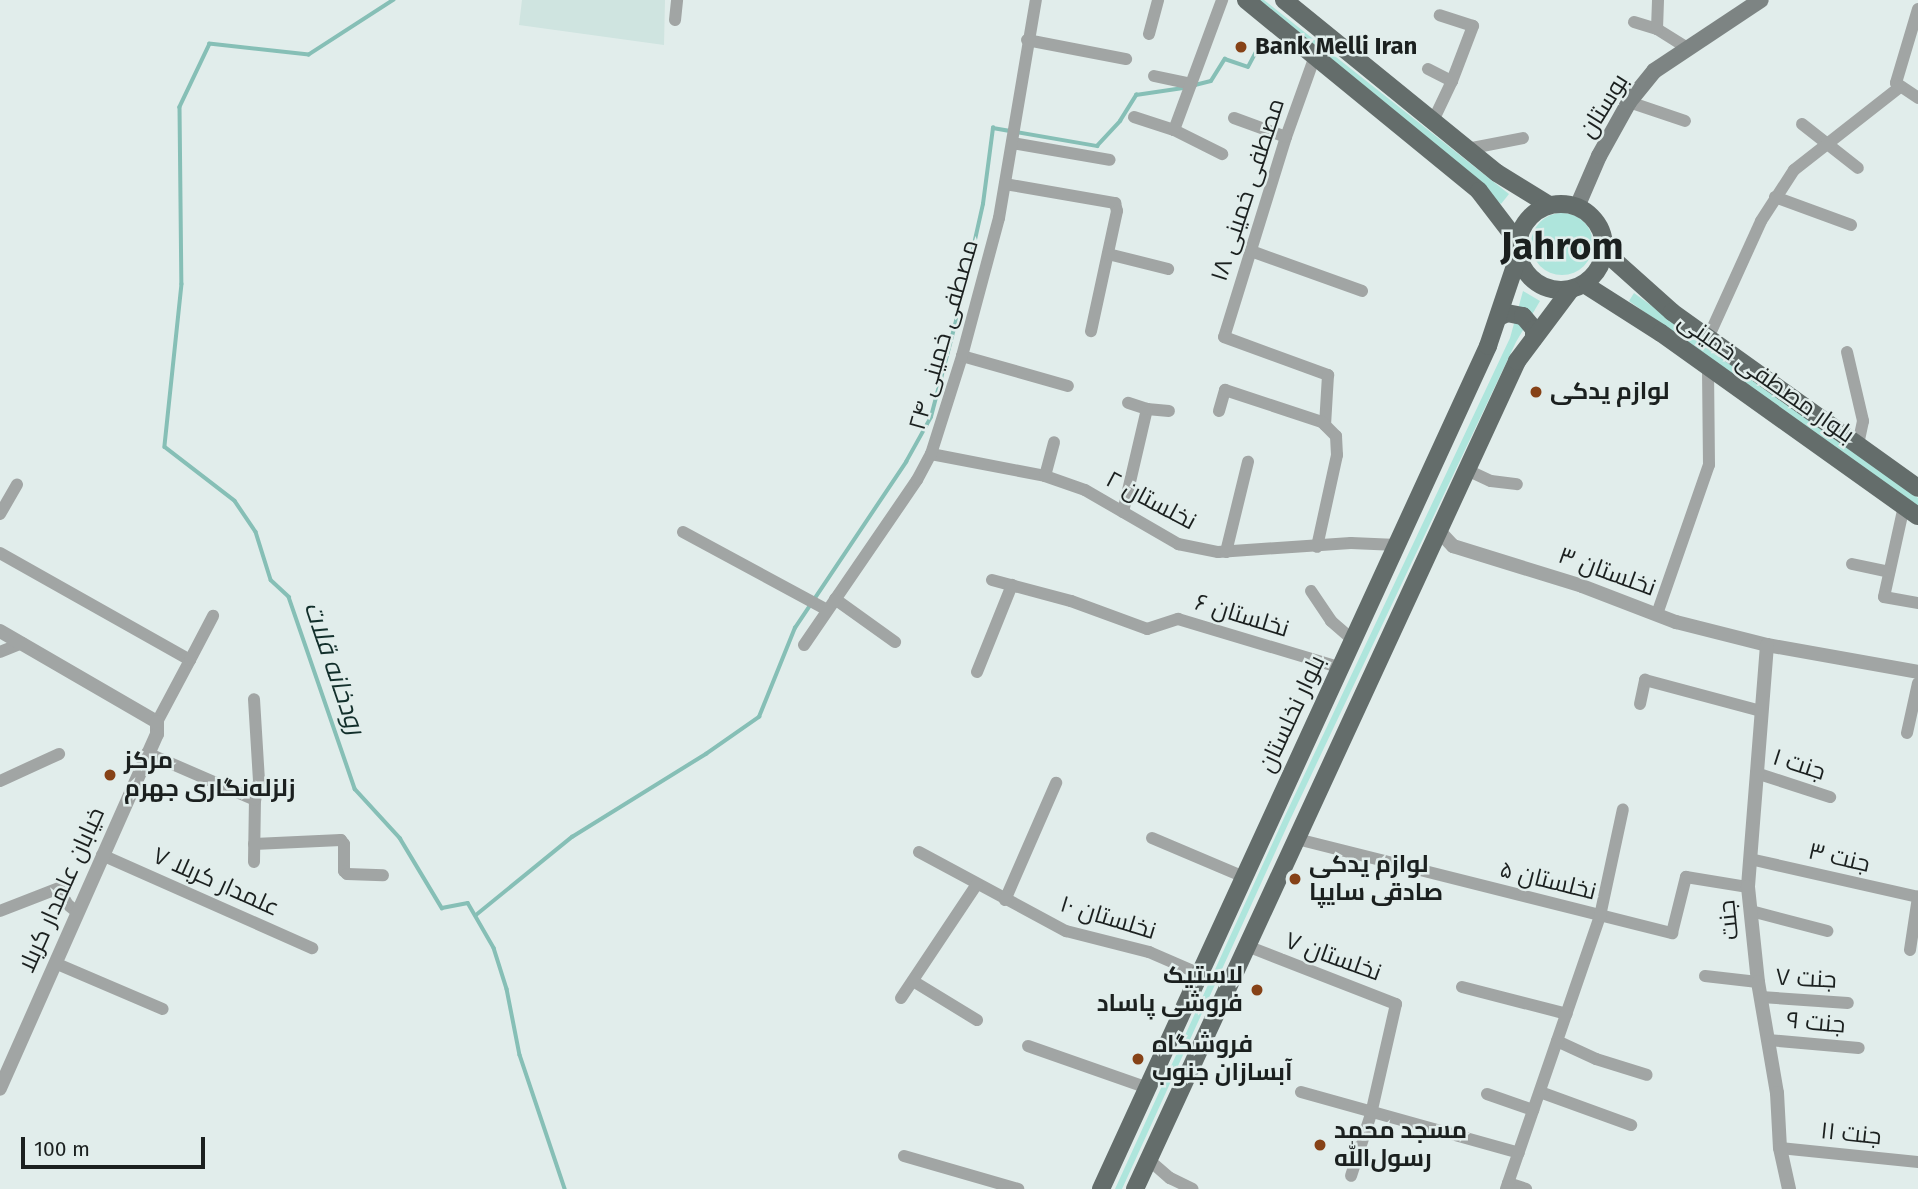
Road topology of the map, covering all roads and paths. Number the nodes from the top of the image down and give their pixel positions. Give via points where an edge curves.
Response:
1 (677, 0) edge
2 (1037, 0) edge
3 (1158, 0) edge
4 (1222, 0) edge
5 (1246, 0) edge
6 (1284, 0) edge
7 (1658, 0) edge
8 (1761, 0) edge
9 (1918, 9) edge
10 (1440, 15) dead end
11 (675, 20) dead end
12 (1634, 22) dead end
13 (1657, 29) junction
14 (1149, 34) dead end
15 (1027, 40) junction
16 (1687, 48) junction
17 (1315, 57) junction
18 (1126, 59) dead end
19 (1428, 69) dead end
20 (1154, 76) dead end
21 (1452, 81) junction
22 (1191, 84) junction
23 (1898, 85) junction
24 (1918, 98) edge
25 (1629, 102) junction
26 (1134, 117) dead end
27 (1234, 118) dead end
28 (1433, 121) junction
29 (1685, 121) dead end
30 (1802, 124) dead end
31 (1174, 130) junction
32 (1286, 136) junction
33 (1523, 138) dead end
34 (1012, 143) junction
35 (1829, 144) junction
36 (1467, 149) junction
37 (1222, 154) dead end
38 (1110, 160) dead end
39 (1858, 168) dead end
40 (1005, 184) junction
41 (1775, 197) junction
42 (1549, 205) junction
43 (1577, 207) junction
44 (1851, 225) dead end
45 (1518, 249) junction
46 (1251, 251) junction
47 (1605, 252) junction
48 (1108, 254) junction
49 (1168, 269) dead end
50 (1577, 287) junction
51 (1362, 291) dead end
52 (1499, 317) junction
53 (1091, 331) dead end
54 (1534, 338) junction
55 (1708, 338) junction
56 (1847, 352) dead end
57 (962, 356) junction
58 (1708, 366) junction
59 (1068, 386) dead end
60 (1128, 403) dead end
61 (1147, 409) junction
62 (1169, 411) dead end
63 (1219, 411) dead end
64 (1325, 425) junction
65 (1054, 442) dead end
66 (1858, 445) junction
67 (931, 454) junction
68 (1248, 462) dead end
69 (1467, 471) junction
70 (1045, 476) junction
71 (17, 484) dead end
72 (1517, 484) dead end
73 (1918, 488) edge
74 (1911, 511) edge
75 (1123, 512) junction
76 (0, 514) edge
77 (1439, 531) junction
78 (684, 532) dead end
79 (1397, 545) junction
80 (1317, 547) junction
81 (1226, 552) junction
82 (0, 553) edge
83 (1852, 564) dead end
84 (1889, 572) junction
85 (992, 580) dead end
86 (1012, 585) junction
87 (1311, 591) dead end
88 (1918, 603) edge
89 (831, 605) junction
90 (1657, 614) junction
91 (213, 616) dead end
92 (0, 631) edge
93 (1353, 640) junction
94 (895, 642) dead end
95 (22, 643) junction
96 (804, 645) dead end
97 (1767, 645) junction
98 (0, 652) edge
99 (190, 660) junction
100 (1341, 668) junction
101 (977, 672) dead end
102 (1918, 673) edge
103 (1918, 683) edge
104 (254, 699) dead end
105 (1640, 704) dead end
106 (1761, 712) junction
107 (157, 722) junction
108 (1907, 733) dead end
109 (147, 753) junction
110 (59, 754) dead end
111 (1756, 773) junction
112 (0, 781) edge
113 (1056, 783) dead end
114 (1830, 797) dead end
115 (255, 800) junction
116 (1623, 809) dead end
117 (1152, 838) dead end
118 (1297, 839) junction
119 (254, 844) junction
120 (919, 852) dead end
121 (102, 855) junction
122 (1750, 859) junction
123 (254, 862) dead end
124 (383, 875) dead end
125 (1244, 877) junction
126 (976, 884) junction
127 (1748, 887) junction
128 (1918, 897) edge
129 (1005, 900) junction
130 (0, 911) edge
131 (1751, 911) junction
132 (77, 912) junction
133 (1600, 916) junction
134 (1826, 931) dead end
135 (1247, 946) junction
136 (312, 947) dead end
137 (1910, 950) dead end
138 (55, 963) junction
139 (1200, 974) junction
140 (1705, 976) dead end
141 (913, 981) junction
142 (1758, 982) junction
143 (1462, 987) dead end
144 (901, 998) dead end
145 (1761, 998) junction
146 (1848, 1003) dead end
147 (163, 1009) dead end
148 (1567, 1014) junction
149 (977, 1020) dead end
150 (1768, 1040) junction
151 (1557, 1041) junction
152 (1028, 1046) dead end
153 (1859, 1048) dead end
154 (1647, 1075) dead end
155 (0, 1088) edge
156 (1148, 1088) junction
157 (1301, 1092) dead end
158 (1540, 1092) junction
159 (1487, 1094) dead end
160 (1533, 1111) junction
161 (1371, 1114) junction
162 (1631, 1125) dead end
163 (1780, 1148) junction
164 (1518, 1153) junction
165 (904, 1156) dead end
166 (1149, 1160) junction
167 (1918, 1162) edge
168 (1351, 1175) dead end
169 (1507, 1186) edge
170 (1018, 1189) edge
171 (1101, 1189) edge
172 (1135, 1189) edge
173 (1194, 1189) edge
174 (1526, 1189) edge
175 (1789, 1189) edge

1 - 11 street
2 - 15 street, مصطفی خمینی ۲۴
3 - 14 street
4 - 22 street
5 - 17 main road
6 - 28 main road
7 - 13 street
8 - 16 main road, بوستان
9 - 23 street
10 - 21 street via 1472,26
12 - 13 street
13 - 16 street
15 - 18 street
15 - 34 street, مصطفی خمینی ۲۴
16 - 25 main road, بوستان via 1654,71
17 - 32 street, مصطفی خمینی ۱۸
17 - 45 main road via 1479,191
19 - 21 street
20 - 22 street
21 - 28 street
22 - 31 street
23 - 24 street
23 - 35 street
25 - 29 street
25 - 43 main road, بوستان
26 - 31 street
27 - 32 street
28 - 36 main road
30 - 35 street
31 - 37 street
32 - 46 street, مصطفی خمینی ۱۸
33 - 36 street
34 - 38 street
34 - 40 street, مصطفی خمینی ۲۴
35 - 39 street
35 - 41 street via 1794,170
36 - 42 main road
40 - 48 street via 1115,203
40 - 57 street, مصطفی خمینی ۲۴
41 - 44 street
41 - 55 street
42 - 43 main road
42 - 45 main road via 1528,219
43 - 47 main road via 1599,225
45 - 50 main road via 1524,269 1544,287
45 - 52 main road, بلوار نخلستان
46 - 51 street
46 - 64 street, مصطفی خمینی ۱۸ via 1224,337 1328,375
47 - 50 main road via 1601,265
47 - 55 main road, بلوار مصطفی خمینی
48 - 49 street
48 - 53 street
50 - 54 main road
50 - 58 main road, بلوار مصطفی خمینی
52 - 54 main road via 1507,313 1523,316 1530,322
52 - 79 main road, بلوار نخلستان
54 - 69 main road via 1517,361
55 - 66 main road, بلوار مصطفی خمینی
56 - 66 street via 1863,421
57 - 59 street
57 - 67 street, مصطفی خمینی ۲۴
58 - 74 main road, بلوار مصطفی خمینی
58 - 90 street via 1709,465
60 - 61 street
61 - 62 street
61 - 75 street
63 - 64 street via 1225,390
64 - 80 street via 1336,436 1337,455
65 - 70 street
66 - 73 main road, بلوار مصطفی خمینی
67 - 70 street, نخلستان ۲
67 - 89 street, مصطفی خمینی ۲۴
68 - 81 street
69 - 72 street via 1491,481
69 - 77 main road
70 - 75 street, نخلستان ۲ via 1085,490
71 - 76 street
74 - 84 street
75 - 81 street, نخلستان ۲ via 1178,544
77 - 90 street, نخلستان ۳ via 1453,546
77 - 118 main road
78 - 89 street
79 - 80 street, نخلستان ۲
79 - 93 main road, بلوار نخلستان
80 - 81 street, نخلستان ۲
82 - 99 street
83 - 84 street
84 - 88 street via 1884,597
85 - 86 street, نخلستان ۶
86 - 100 street, نخلستان ۶ via 1147,629 1178,619
86 - 101 street
87 - 93 street via 1331,621
89 - 94 street
89 - 96 street, مصطفی خمینی ۲۴
90 - 97 street, نخلستان ۳
91 - 99 street
92 - 95 street
93 - 100 main road, بلوار نخلستان
95 - 98 street
95 - 107 street
97 - 102 street, نخلستان ۳
97 - 106 street, جنت
99 - 107 street
100 - 125 main road, بلوار نخلستان
103 - 108 street
104 - 115 street via 259,781
105 - 106 street via 1645,680
106 - 111 street, جنت
107 - 109 street, خیابان علمدار کربلا via 157,734
109 - 115 street
109 - 121 street, خیابان علمدار کربلا
110 - 112 street
111 - 114 street, جنت ۱
111 - 122 street, جنت
113 - 129 street
115 - 119 street
116 - 133 street
117 - 125 street
118 - 133 street, نخلستان ۵
118 - 135 main road
119 - 123 street
119 - 124 street via 341,839 347,874
120 - 126 street, نخلستان ۱۰
121 - 132 street, خیابان علمدار کربلا
121 - 136 street, علمدار کربلا ۷
122 - 127 street, جنت
122 - 128 street, جنت ۳
125 - 139 main road, بلوار نخلستان
126 - 129 street, نخلستان ۱۰
126 - 141 street
127 - 131 street, جنت
127 - 133 street, نخلستان ۵ via 1686,877 1672,933
128 - 137 street
129 - 139 street, نخلستان ۱۰ via 1066,931 1149,952
130 - 132 street via 59,888
131 - 134 street
131 - 142 street, جنت
132 - 138 street, خیابان علمدار کربلا
133 - 148 street
135 - 161 street, نخلستان ۷ via 1396,1004
135 - 166 main road
138 - 147 street
138 - 155 street, خیابان علمدار کربلا
139 - 156 main road, بلوار نخلستان
140 - 142 street
141 - 144 street
141 - 149 street
142 - 145 street, جنت
143 - 148 street
145 - 146 street, جنت ۷
145 - 150 street, جنت
148 - 151 street
150 - 153 street, جنت ۹
150 - 163 street, جنت
151 - 154 street
151 - 158 street
152 - 156 street
156 - 171 main road, بلوار نخلستان
157 - 161 street
158 - 160 street
158 - 162 street
159 - 160 street
160 - 164 street
161 - 164 street
161 - 168 street, نخلستان ۷
163 - 167 street, جنت ۱۱
163 - 175 street, جنت
164 - 169 street
165 - 170 street
166 - 172 main road
166 - 173 street via 1170,1178
169 - 174 street

